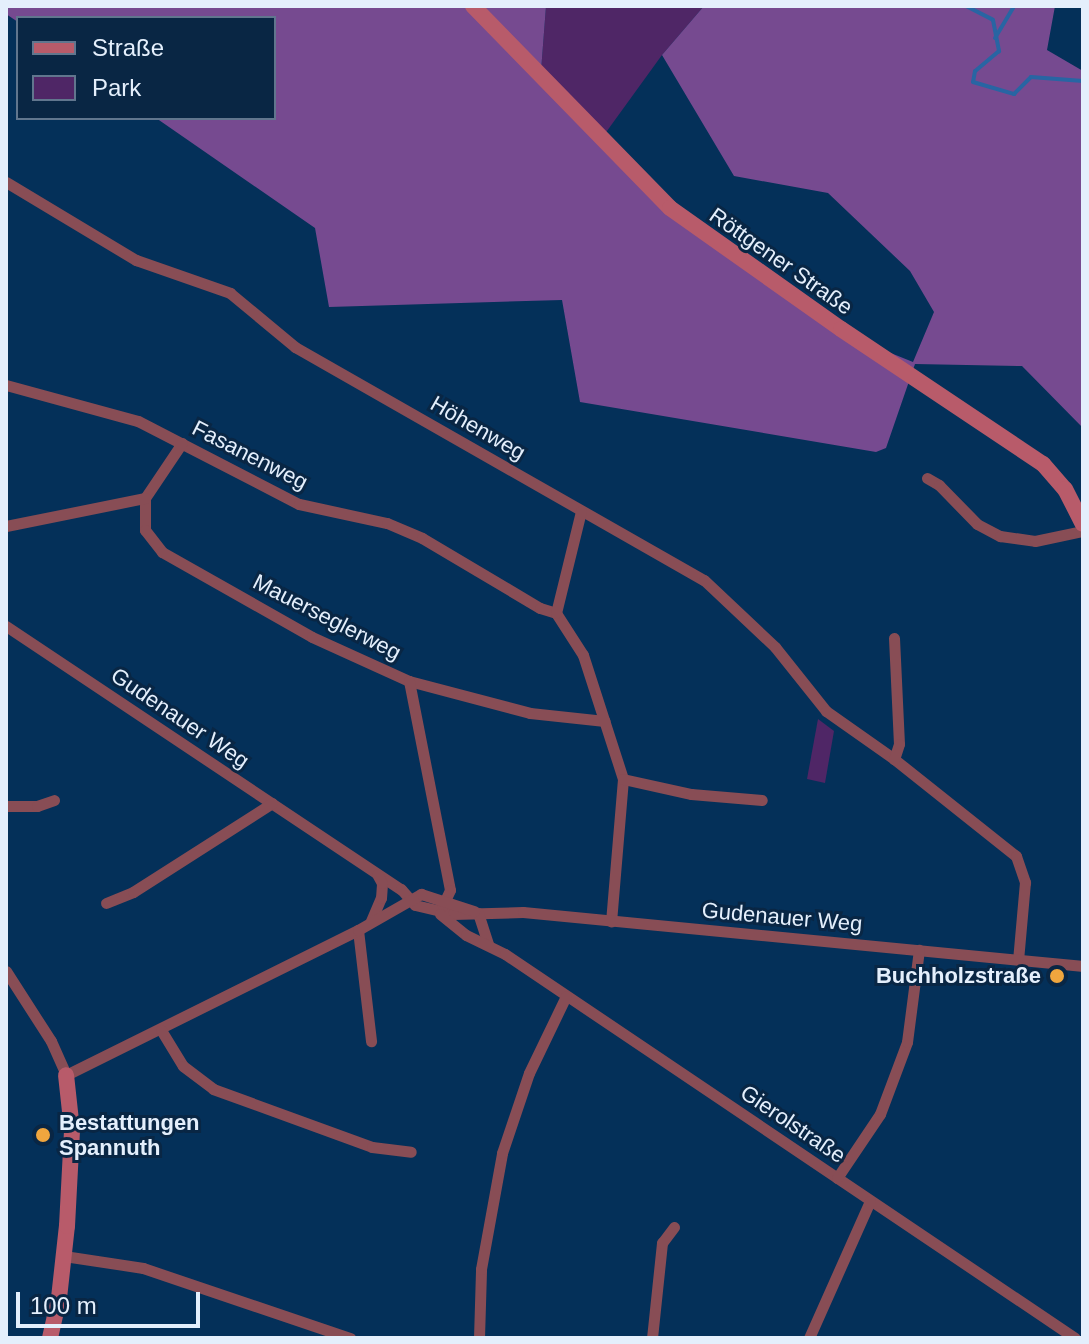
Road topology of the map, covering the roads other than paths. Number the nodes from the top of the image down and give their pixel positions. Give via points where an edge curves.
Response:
1 (473, 6) edge
2 (6, 182) edge
3 (6, 385) edge
4 (182, 443) junction
5 (927, 478) dead end
6 (145, 498) junction
7 (581, 511) junction
8 (1083, 524) edge
9 (6, 526) edge
10 (1083, 531) edge
11 (556, 613) junction
12 (6, 626) edge
13 (894, 638) dead end
14 (409, 681) junction
15 (605, 721) junction
16 (894, 759) junction
17 (623, 779) junction
18 (54, 800) dead end
19 (762, 800) dead end
20 (272, 803) junction
21 (6, 806) edge
22 (377, 873) junction
23 (410, 899) junction
24 (445, 900) junction
25 (106, 903) dead end
26 (437, 911) junction
27 (478, 913) junction
28 (611, 921) junction
29 (371, 922) junction
30 (358, 930) junction
31 (488, 944) junction
32 (919, 950) junction
33 (1018, 960) junction
34 (1083, 966) edge
35 (6, 971) edge
36 (566, 996) junction
37 (161, 1030) junction
38 (371, 1041) dead end
39 (66, 1075) junction
40 (411, 1152) dead end
41 (837, 1178) junction
42 (870, 1201) junction
43 (674, 1227) dead end
44 (64, 1256) junction
45 (50, 1338) edge
46 (350, 1338) edge
47 (479, 1338) edge
48 (652, 1338) edge
49 (809, 1338) edge
50 (1075, 1338) edge

1 - 8 street, Röttgener Straße via 670,208 1043,464 1065,489
2 - 7 street, Höhenweg via 136,260 230,293 295,347
3 - 4 street, Fasanenweg via 138,421
4 - 6 street
4 - 11 street, Fasanenweg via 299,504 387,523 422,538
5 - 10 street via 977,524 1000,536 1035,541
6 - 9 street
6 - 14 street, Mauerseglerweg via 145,530 162,552 312,637
7 - 11 street
7 - 16 street, Höhenweg via 704,580 775,647 826,711
11 - 15 street via 583,655
12 - 20 street, Gudenauer Weg
13 - 16 street via 899,744
14 - 15 street, Mauerseglerweg via 530,713
14 - 24 street via 450,890
15 - 17 street
16 - 33 street, Höhenweg via 1016,856 1025,882
17 - 19 street via 691,794
17 - 28 street
18 - 21 street
20 - 22 street, Gudenauer Weg
20 - 25 street via 133,892
22 - 23 street, Gudenauer Weg
22 - 29 street via 381,898
23 - 24 street, Gudenauer Weg via 421,894
23 - 26 street, Gudenauer Weg
23 - 29 street
24 - 26 street
24 - 27 street, Gudenauer Weg
26 - 27 street, Gudenauer Weg
26 - 31 street, Gierolstraße via 466,935
27 - 28 street, Gudenauer Weg via 518,911
27 - 31 street
28 - 32 street, Gudenauer Weg
29 - 30 street
30 - 37 street
30 - 38 street
31 - 36 street, Gierolstraße
32 - 33 street, Gudenauer Weg
32 - 41 street via 907,1042 880,1114
33 - 34 street, Gudenauer Weg
35 - 39 street
36 - 41 street, Gierolstraße
36 - 47 street via 529,1073 502,1153 483,1259
37 - 39 street
37 - 40 street via 183,1066 213,1089 381,1150
39 - 44 street via 72,1130
41 - 42 street, Gierolstraße
42 - 49 street
42 - 50 street, Gierolstraße
43 - 48 street via 662,1243
44 - 45 street
44 - 46 street via 143,1268

